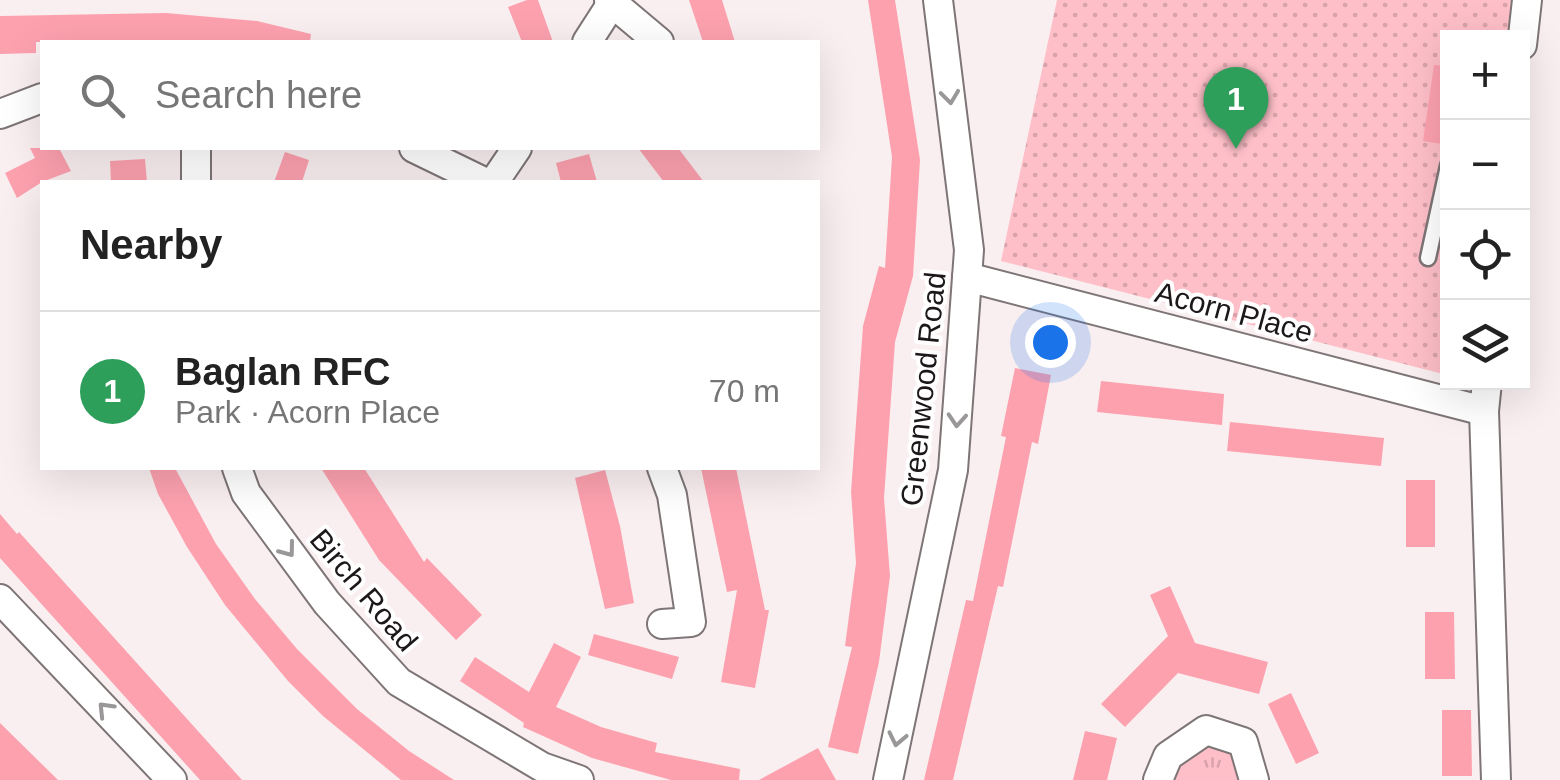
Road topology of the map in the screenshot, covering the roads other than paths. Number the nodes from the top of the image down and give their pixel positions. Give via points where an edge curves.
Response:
1 (938, 0) edge
2 (1527, 0) edge
3 (612, 1) edge
4 (1524, 30) edge
5 (588, 40) edge
6 (657, 40) edge
7 (40, 99) edge
8 (0, 114) edge
9 (196, 150) edge
10 (418, 150) edge
11 (517, 150) edge
12 (196, 180) edge
13 (480, 180) edge
14 (495, 180) edge
15 (1440, 203) edge
16 (1428, 258) dead end
17 (968, 277) junction
18 (1486, 397) edge
19 (238, 470) edge
20 (663, 470) edge
21 (0, 600) edge
22 (662, 624) dead end
23 (172, 780) edge
24 (578, 780) edge
25 (888, 780) edge
26 (1158, 780) edge
27 (1254, 780) edge
28 (1496, 780) edge

1 -> 17 street, Greenwood Road
2 - 4 street
3 - 5 street
3 - 6 street
7 - 8 street
9 - 12 street
10 - 13 street
11 - 14 street
15 - 16 lane
17 - 18 street, Acorn Place
17 -> 25 street, Greenwood Road via 954,470
18 - 28 street
19 -> 24 street, Birch Road via 246,494 316,588 399,682 542,767
20 - 22 street via 691,622
23 -> 21 street
26 - 27 street via 1168,756 1206,730 1243,742

